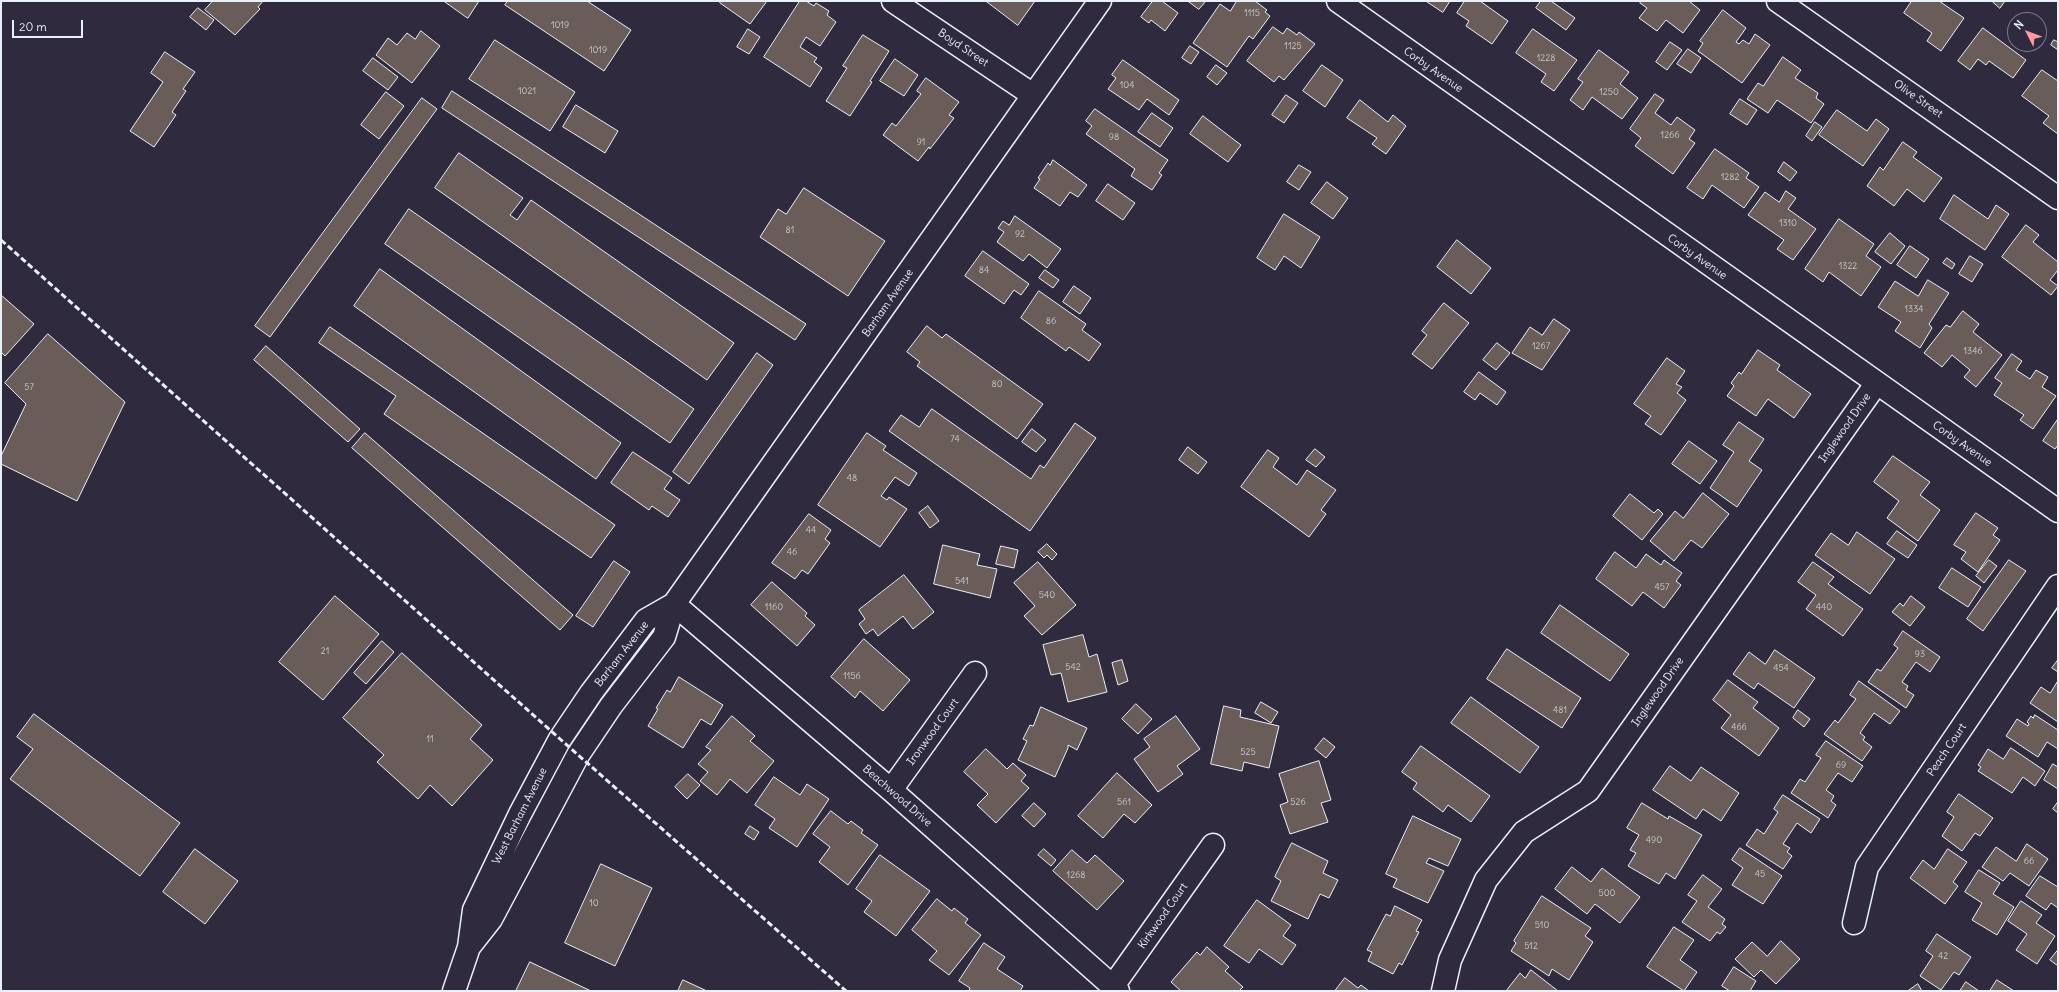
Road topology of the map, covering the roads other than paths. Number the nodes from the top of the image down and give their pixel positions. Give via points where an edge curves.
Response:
1 (892, 1) edge
2 (1100, 1) edge
3 (1338, 1) edge
4 (1778, 1) edge
5 (1033, 95) junction
6 (2058, 198) edge
7 (1876, 384) junction
8 (2058, 511) edge
9 (2058, 586) edge
10 (674, 604) junction
11 (975, 673) dead end
12 (591, 692) joint
13 (611, 706) joint
14 (891, 790) junction
15 (1212, 845) dead end
16 (1854, 923) dead end
17 (469, 947) junction
18 (1115, 989) edge
19 (454, 991) edge
20 (1443, 991) edge

1 - 5 street, Boyd Street
2 - 5 street, Barham Avenue
3 - 7 street, Corby Avenue
4 - 6 street, Olive Street
5 - 10 street, Barham Avenue
7 - 8 street, Corby Avenue
7 - 20 street, Inglewood Drive via 1588,791 1524,832 1486,880 1450,960
9 - 16 street, Peach Court via 1867,867
10 - 12 street, Barham Avenue via 646,620
10 - 13 street, Barham Avenue via 664,637
10 - 14 street, Beachwood Drive
11 - 14 street, Ironwood Court
12 - 17 street, West Barham Avenue via 560,739 516,821 474,910
13 - 17 street, West Barham Avenue via 578,755 492,919
14 - 18 street, Beachwood Drive
15 - 18 street, Kirkwood Court
17 - 19 street, West Barham Avenue

